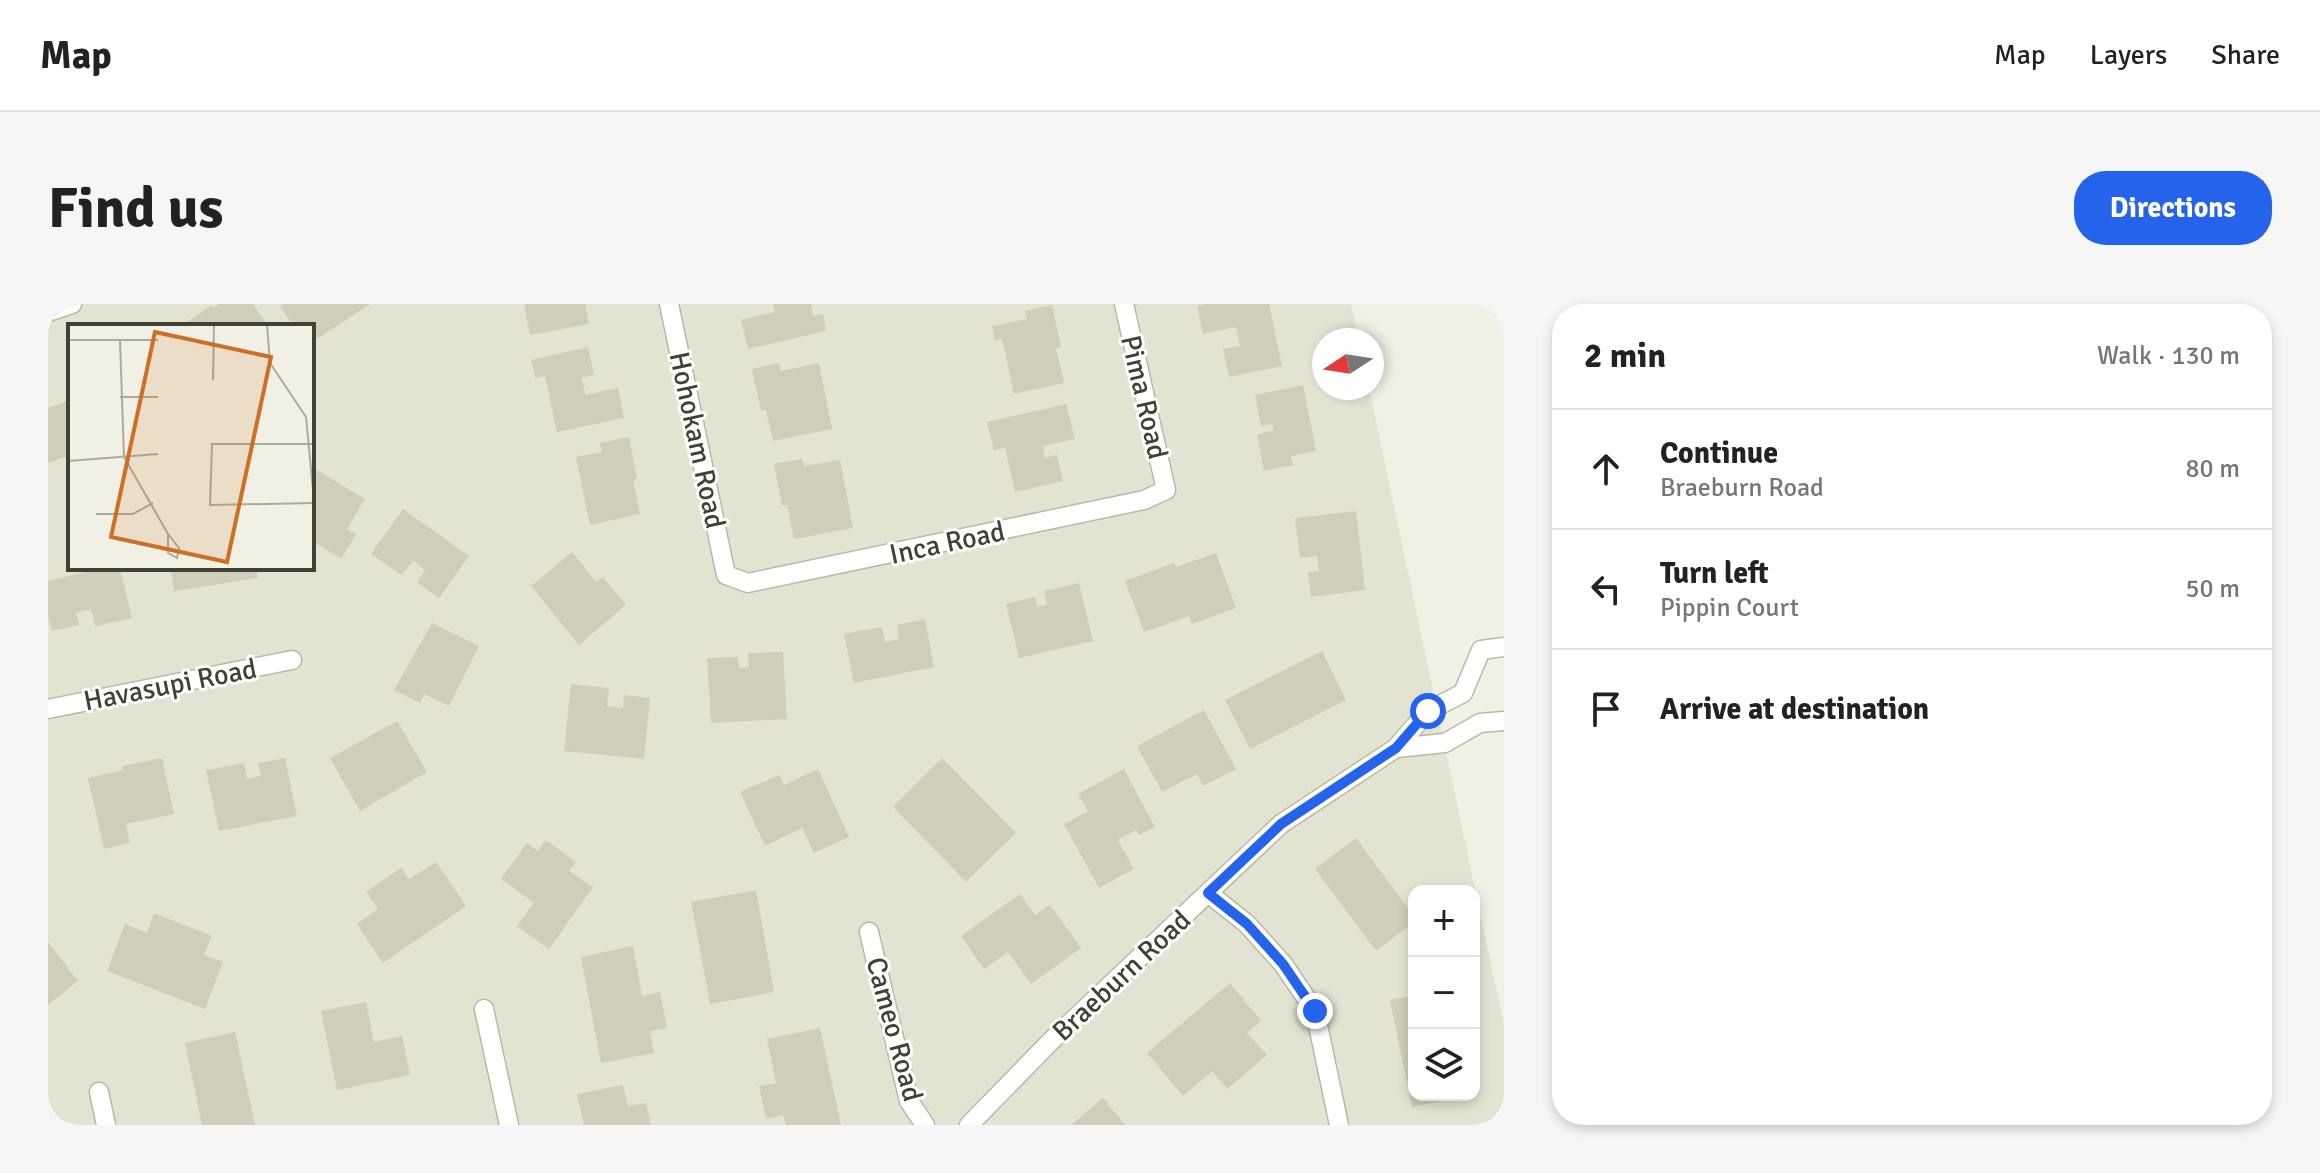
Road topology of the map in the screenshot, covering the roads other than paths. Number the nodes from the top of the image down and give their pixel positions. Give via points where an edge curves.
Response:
1 (72, 304) edge
2 (669, 304) edge
3 (1124, 304) edge
4 (48, 312) edge
5 (1166, 490) joint
6 (726, 575) joint
7 (1504, 647) edge
8 (292, 660) dead end
9 (1463, 693) junction
10 (48, 709) edge
11 (1504, 721) edge
12 (1480, 723) junction
13 (1396, 748) junction
14 (1208, 893) junction
15 (869, 932) dead end
16 (484, 1009) dead end
17 (99, 1092) dead end
18 (106, 1125) edge
19 (509, 1125) edge
20 (925, 1125) edge
21 (969, 1125) edge
22 (1339, 1125) edge

1 - 4 street
2 - 6 street, Hohokam Road
3 - 5 street, Pima Road
5 - 6 street, Inca Road via 1144,500 748,583
7 - 9 street via 1481,650
8 - 10 street, Havasupi Road
9 - 12 street
9 - 13 street, Braeburn Road via 1428,711
11 - 12 street, Braeburn Road
12 - 13 street, Braeburn Road via 1445,743
13 - 14 street, Braeburn Road via 1281,824
14 - 21 street, Braeburn Road
14 - 22 street via 1247,924 1315,1011
15 - 20 street, Cameo Road via 909,1101
16 - 19 street
17 - 18 street

